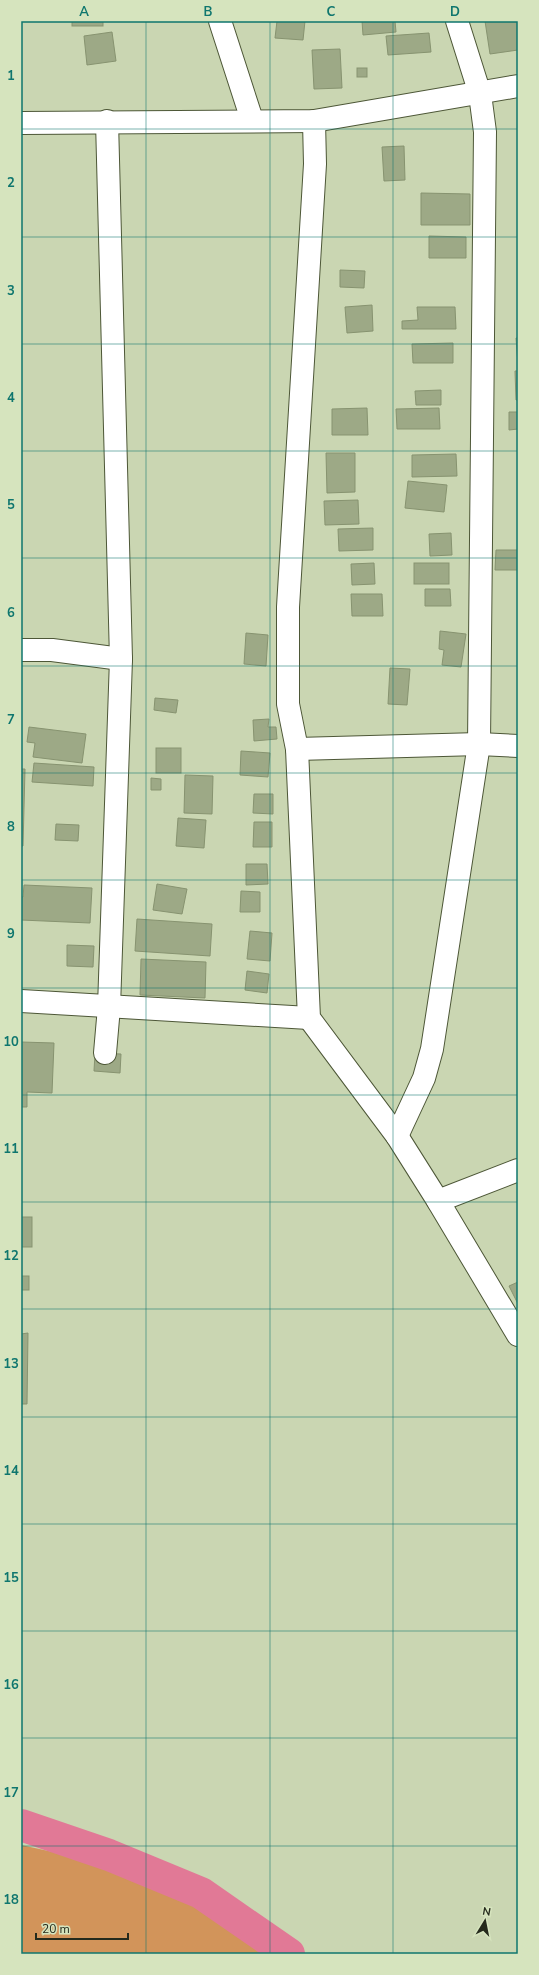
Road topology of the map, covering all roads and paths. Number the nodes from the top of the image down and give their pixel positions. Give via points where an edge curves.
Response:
1 (220, 21) edge
2 (457, 21) edge
3 (518, 86) edge
4 (480, 94) junction
5 (23, 117) edge
6 (252, 120) junction
7 (314, 121) junction
8 (107, 122) junction
9 (21, 650) edge
10 (121, 660) junction
11 (479, 744) junction
12 (518, 746) edge
13 (297, 749) junction
14 (21, 1001) edge
15 (109, 1007) junction
16 (309, 1018) junction
17 (106, 1053) dead end
18 (397, 1136) junction
19 (518, 1170) edge
20 (438, 1201) junction
21 (518, 1335) edge

1 - 6 street
2 - 4 street
3 - 4 street
4 - 7 street
4 - 11 street via 485,132
5 - 8 street
6 - 7 street
6 - 8 street
7 - 13 street via 315,164 288,607 288,704
8 - 10 street
9 - 10 street via 52,650
10 - 15 street
11 - 12 street
11 - 13 street
11 - 18 street via 432,1049 424,1078
13 - 16 street
14 - 15 street
15 - 16 street
15 - 17 street
16 - 18 street
18 - 20 street
19 - 20 street
20 - 21 street

